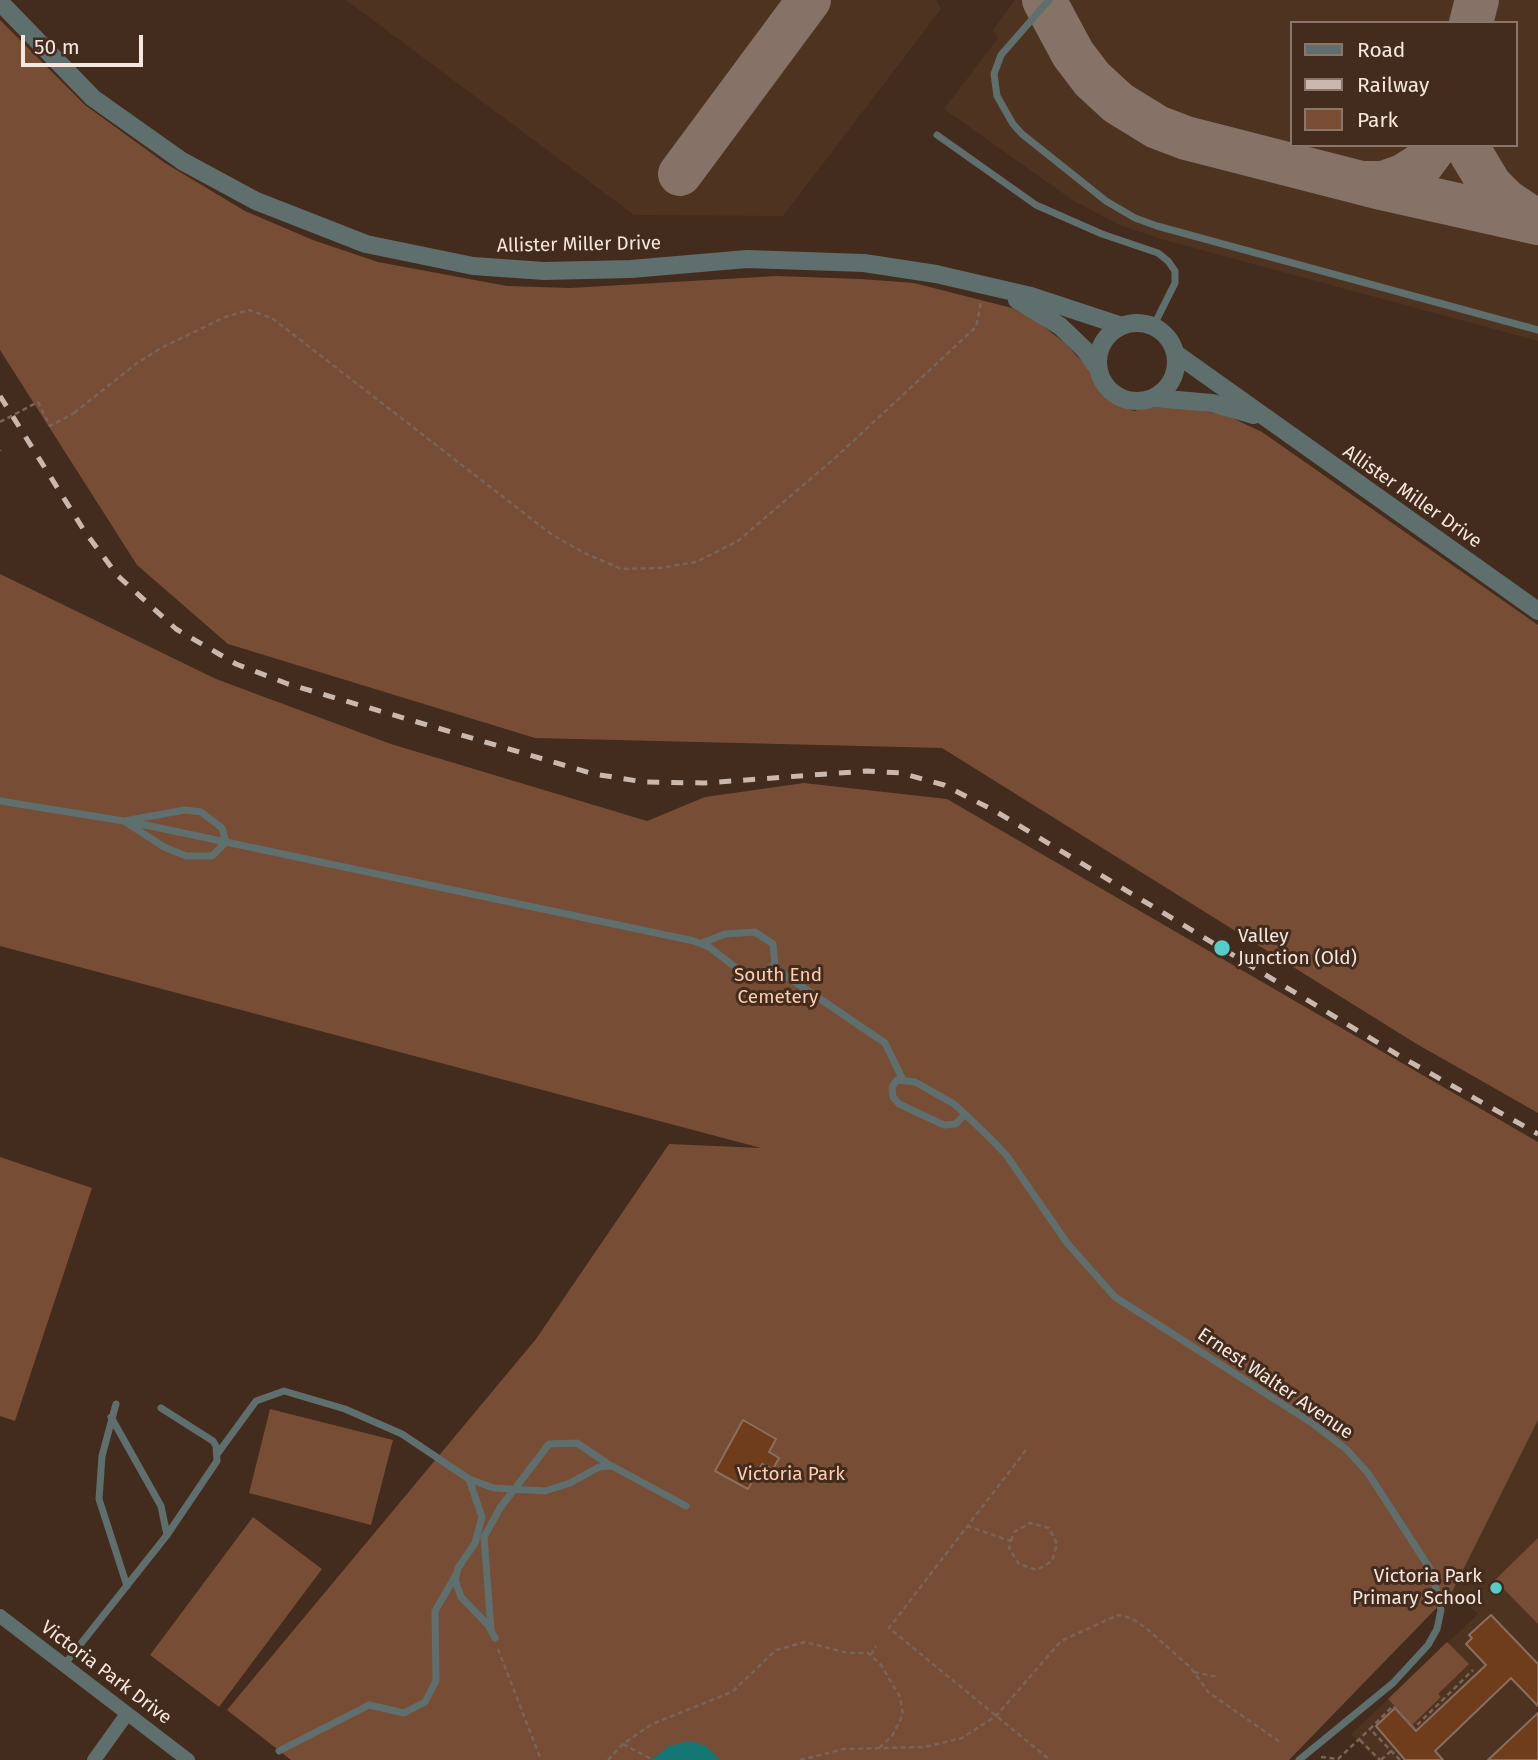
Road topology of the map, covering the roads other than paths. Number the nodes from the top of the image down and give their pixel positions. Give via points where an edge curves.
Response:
1 (1048, 0) edge
2 (0, 2) edge
3 (937, 135) dead end
4 (985, 285) junction
5 (1122, 326) junction
6 (1153, 327) junction
7 (1538, 330) edge
8 (1175, 353) junction
9 (1098, 370) junction
10 (1154, 398) junction
11 (1261, 417) junction
12 (1538, 611) edge
13 (0, 801) edge
14 (124, 821) junction
15 (226, 842) junction
16 (702, 943) junction
17 (773, 967) junction
18 (901, 1080) junction
19 (965, 1114) junction
20 (116, 1404) dead end
21 (161, 1408) dead end
22 (111, 1417) junction
23 (218, 1453) junction
24 (612, 1466) junction
25 (469, 1479) junction
26 (514, 1491) junction
27 (686, 1506) dead end
28 (167, 1535) junction
29 (456, 1575) junction
30 (127, 1586) junction
31 (0, 1616) edge
32 (491, 1629) junction
33 (495, 1638) road end
34 (64, 1666) junction
35 (127, 1714) junction
36 (279, 1751) dead end
37 (94, 1760) edge
38 (188, 1760) edge
39 (1299, 1760) edge

1 - 7 lane via 1001,55 994,74 998,96 1022,134 1106,201 1157,226
2 - 4 street, Allister Miller Drive via 93,98 172,155 256,201 366,244 496,268 631,269 747,258 798,259 893,266
3 - 6 lane via 1035,205 1168,261 1175,271 1175,283
4 - 5 street, Allister Miller Drive
4 - 9 street, Allister Miller Drive via 1060,326
5 - 6 street
5 - 9 street via 1102,344
6 - 8 street via 1167,338
8 - 10 street via 1170,384
8 - 11 street, Allister Miller Drive
9 - 10 street via 1119,398
10 - 11 street, Allister Miller Drive via 1212,403
11 - 12 street, Allister Miller Drive
13 - 14 lane
14 - 15 lane
14 - 15 lane via 186,856 212,856
14 - 15 lane via 195,811 219,824
15 - 16 lane
16 - 17 lane via 744,972
16 - 17 lane via 738,932 761,934 775,949
17 - 18 lane via 885,1043
18 - 19 lane, Ernest Walter Avenue via 926,1087
18 - 19 lane via 891,1091 894,1101 907,1109 951,1126
19 - 39 lane, Ernest Walter Avenue via 1007,1156 1067,1243 1115,1297 1346,1449 1368,1473 1426,1559 1441,1610 1433,1637 1393,1683
20 - 22 lane
21 - 23 lane via 213,1441
22 - 28 lane via 161,1506
22 - 30 lane via 99,1499
23 - 25 lane via 256,1401 284,1391 345,1409 402,1434
23 - 28 lane
24 - 26 lane via 599,1467 551,1489
24 - 26 lane via 577,1443 549,1444
24 - 27 lane
25 - 26 lane
25 - 29 lane via 482,1517 475,1543
26 - 32 lane via 484,1537
28 - 30 lane
29 - 32 lane via 461,1597
29 - 36 lane via 435,1611 436,1681 425,1702 404,1713 369,1705
30 - 34 lane
31 - 34 street, Victoria Park Drive
32 - 33 lane
34 - 35 street, Victoria Park Drive
35 - 37 street
35 - 38 street, Victoria Park Drive

